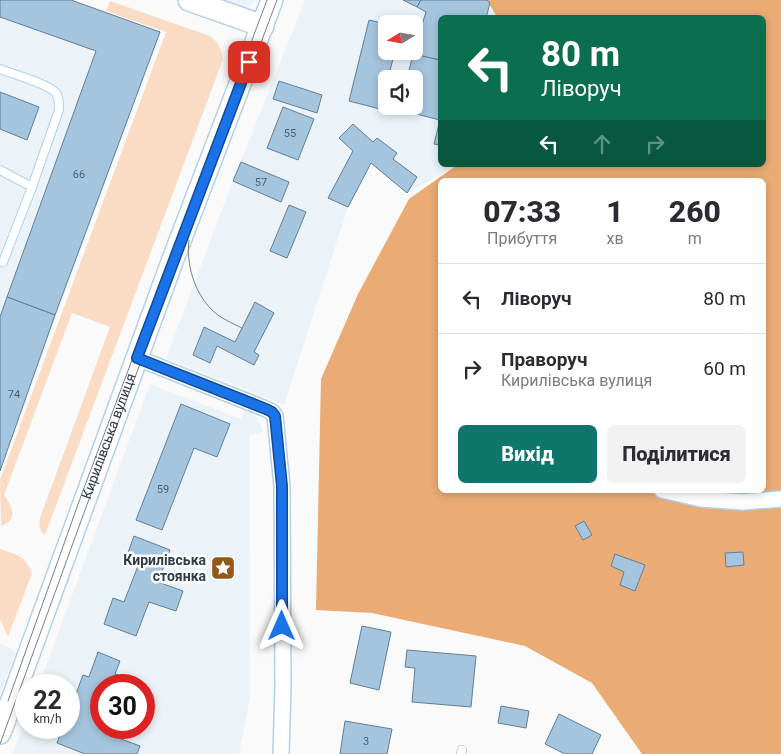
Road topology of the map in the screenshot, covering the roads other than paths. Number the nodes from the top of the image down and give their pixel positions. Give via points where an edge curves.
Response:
1 (189, 0) edge
2 (272, 0) edge
3 (263, 26) junction
4 (0, 69) edge
5 (0, 170) edge
6 (32, 187) junction
7 (3, 262) dead end
8 (137, 358) junction
9 (674, 493) edge
10 (781, 499) edge
11 (6, 700) edge
12 (0, 733) edge
13 (281, 754) edge

1 - 3 main road
2 - 3 main road, Кирилівська вулиця
3 - 8 main road, Кирилівська вулиця
4 - 6 lane via 47,87 56,93 59,102 60,110
5 - 6 lane
6 - 7 lane
8 - 11 main road, Кирилівська вулиця
8 - 13 street via 266,409 275,416 282,486
9 - 10 street via 701,500 743,502
11 - 12 main road, Кирилівська вулиця

